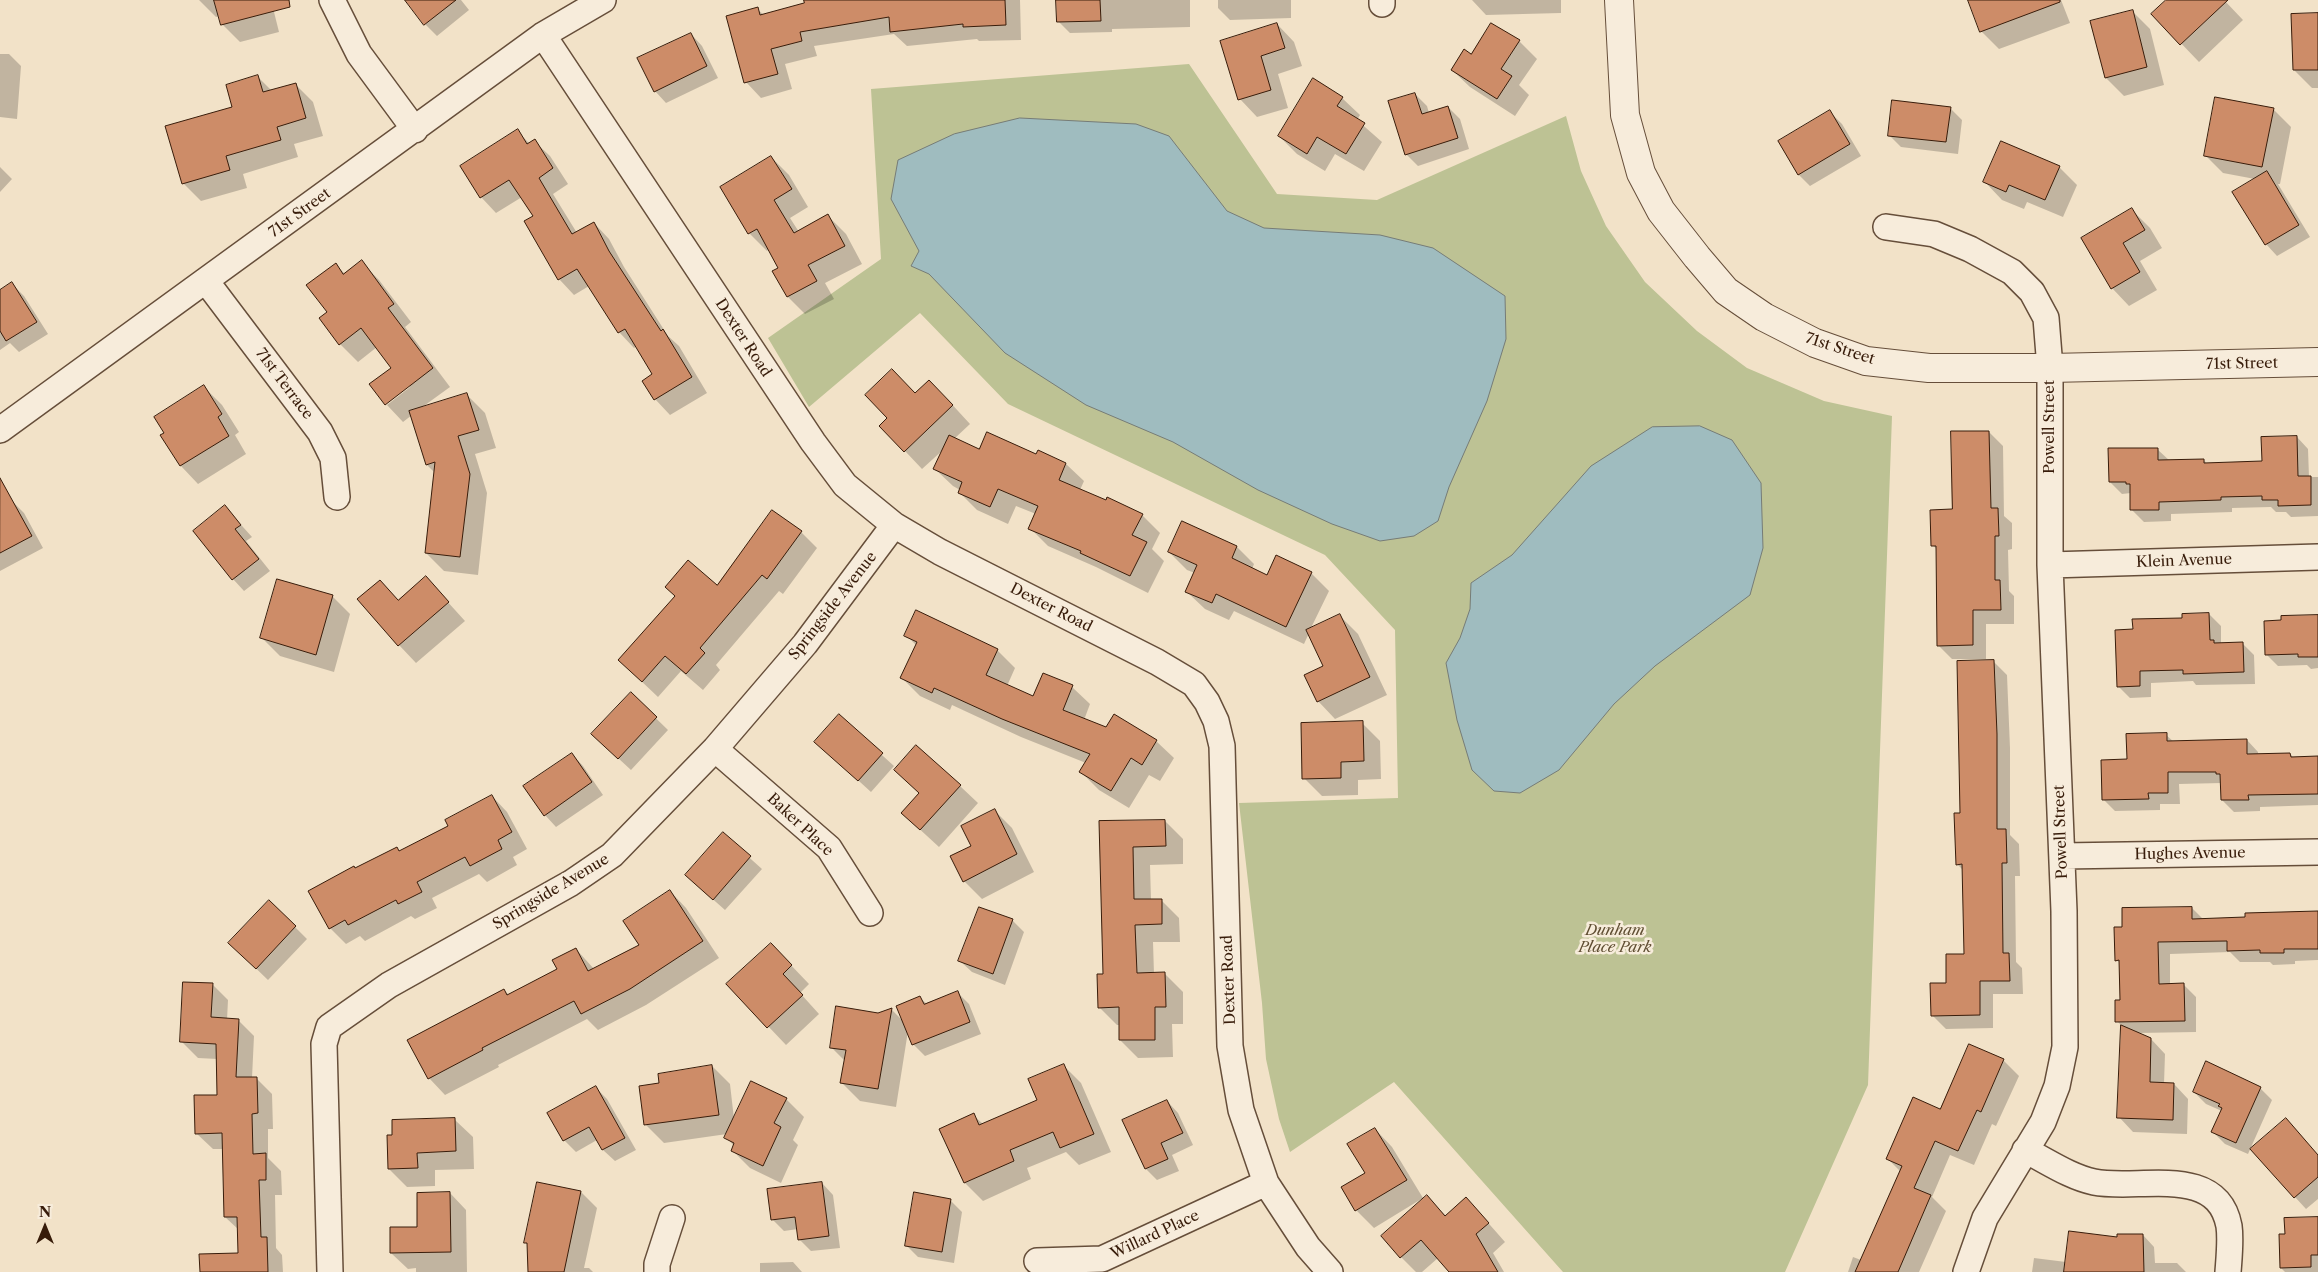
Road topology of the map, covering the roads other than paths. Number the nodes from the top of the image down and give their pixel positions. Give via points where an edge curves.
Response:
1 (332, 0) edge
2 (603, 0) edge
3 (1619, 0) edge
4 (543, 35) junction
5 (415, 130) junction
6 (1886, 227) dead end
7 (206, 281) junction
8 (2318, 362) edge
9 (2050, 368) junction
10 (0, 430) edge
11 (337, 497) dead end
12 (894, 525) junction
13 (2318, 557) edge
14 (2050, 565) junction
15 (716, 749) junction
16 (2318, 852) edge
17 (2062, 856) junction
18 (870, 913) dead end
19 (2025, 1150) junction
20 (1266, 1183) junction
21 (672, 1218) dead end
22 (1037, 1261) dead end
23 (330, 1272) edge
24 (657, 1272) edge
25 (1330, 1272) edge
26 (1966, 1272) edge
27 (2228, 1272) edge

1 - 5 street via 359,54
2 - 4 street, 71st Street
3 - 9 street, 71st Street via 1625,115 1641,173 1661,211 1726,291 1764,318 1815,343 1866,361 1929,368
4 - 5 street, 71st Street
4 - 12 street, Dexter Road via 813,442 845,485
5 - 7 street, 71st Street
6 - 9 street, Powell Street via 1934,234 2012,272 2032,292 2046,318
7 - 10 street, 71st Street
7 - 11 street, 71st Terrace via 320,432 333,458
8 - 9 street, 71st Street
9 - 14 street, Powell Street
12 - 15 street, Springside Avenue via 806,644
12 - 20 street, Dexter Road via 940,552 1157,662 1194,684 1207,702 1222,746 1230,1037 1234,1072 1241,1110
13 - 14 street, Klein Avenue
14 - 17 street, Powell Street
15 - 18 street, Baker Place via 829,848
15 - 23 street, Springside Avenue via 612,855 571,883 389,986 329,1027 324,1044
16 - 17 street, Hughes Avenue
17 - 19 street, Powell Street via 2065,1047 2057,1086 2042,1122
19 - 26 street, Powell Street via 1985,1218
19 - 27 street via 2094,1182 2187,1184 2212,1196 2222,1208 2229,1227
20 - 22 street, Willard Place via 1102,1259
20 - 25 street, Dexter Road via 1308,1247
21 - 24 street

